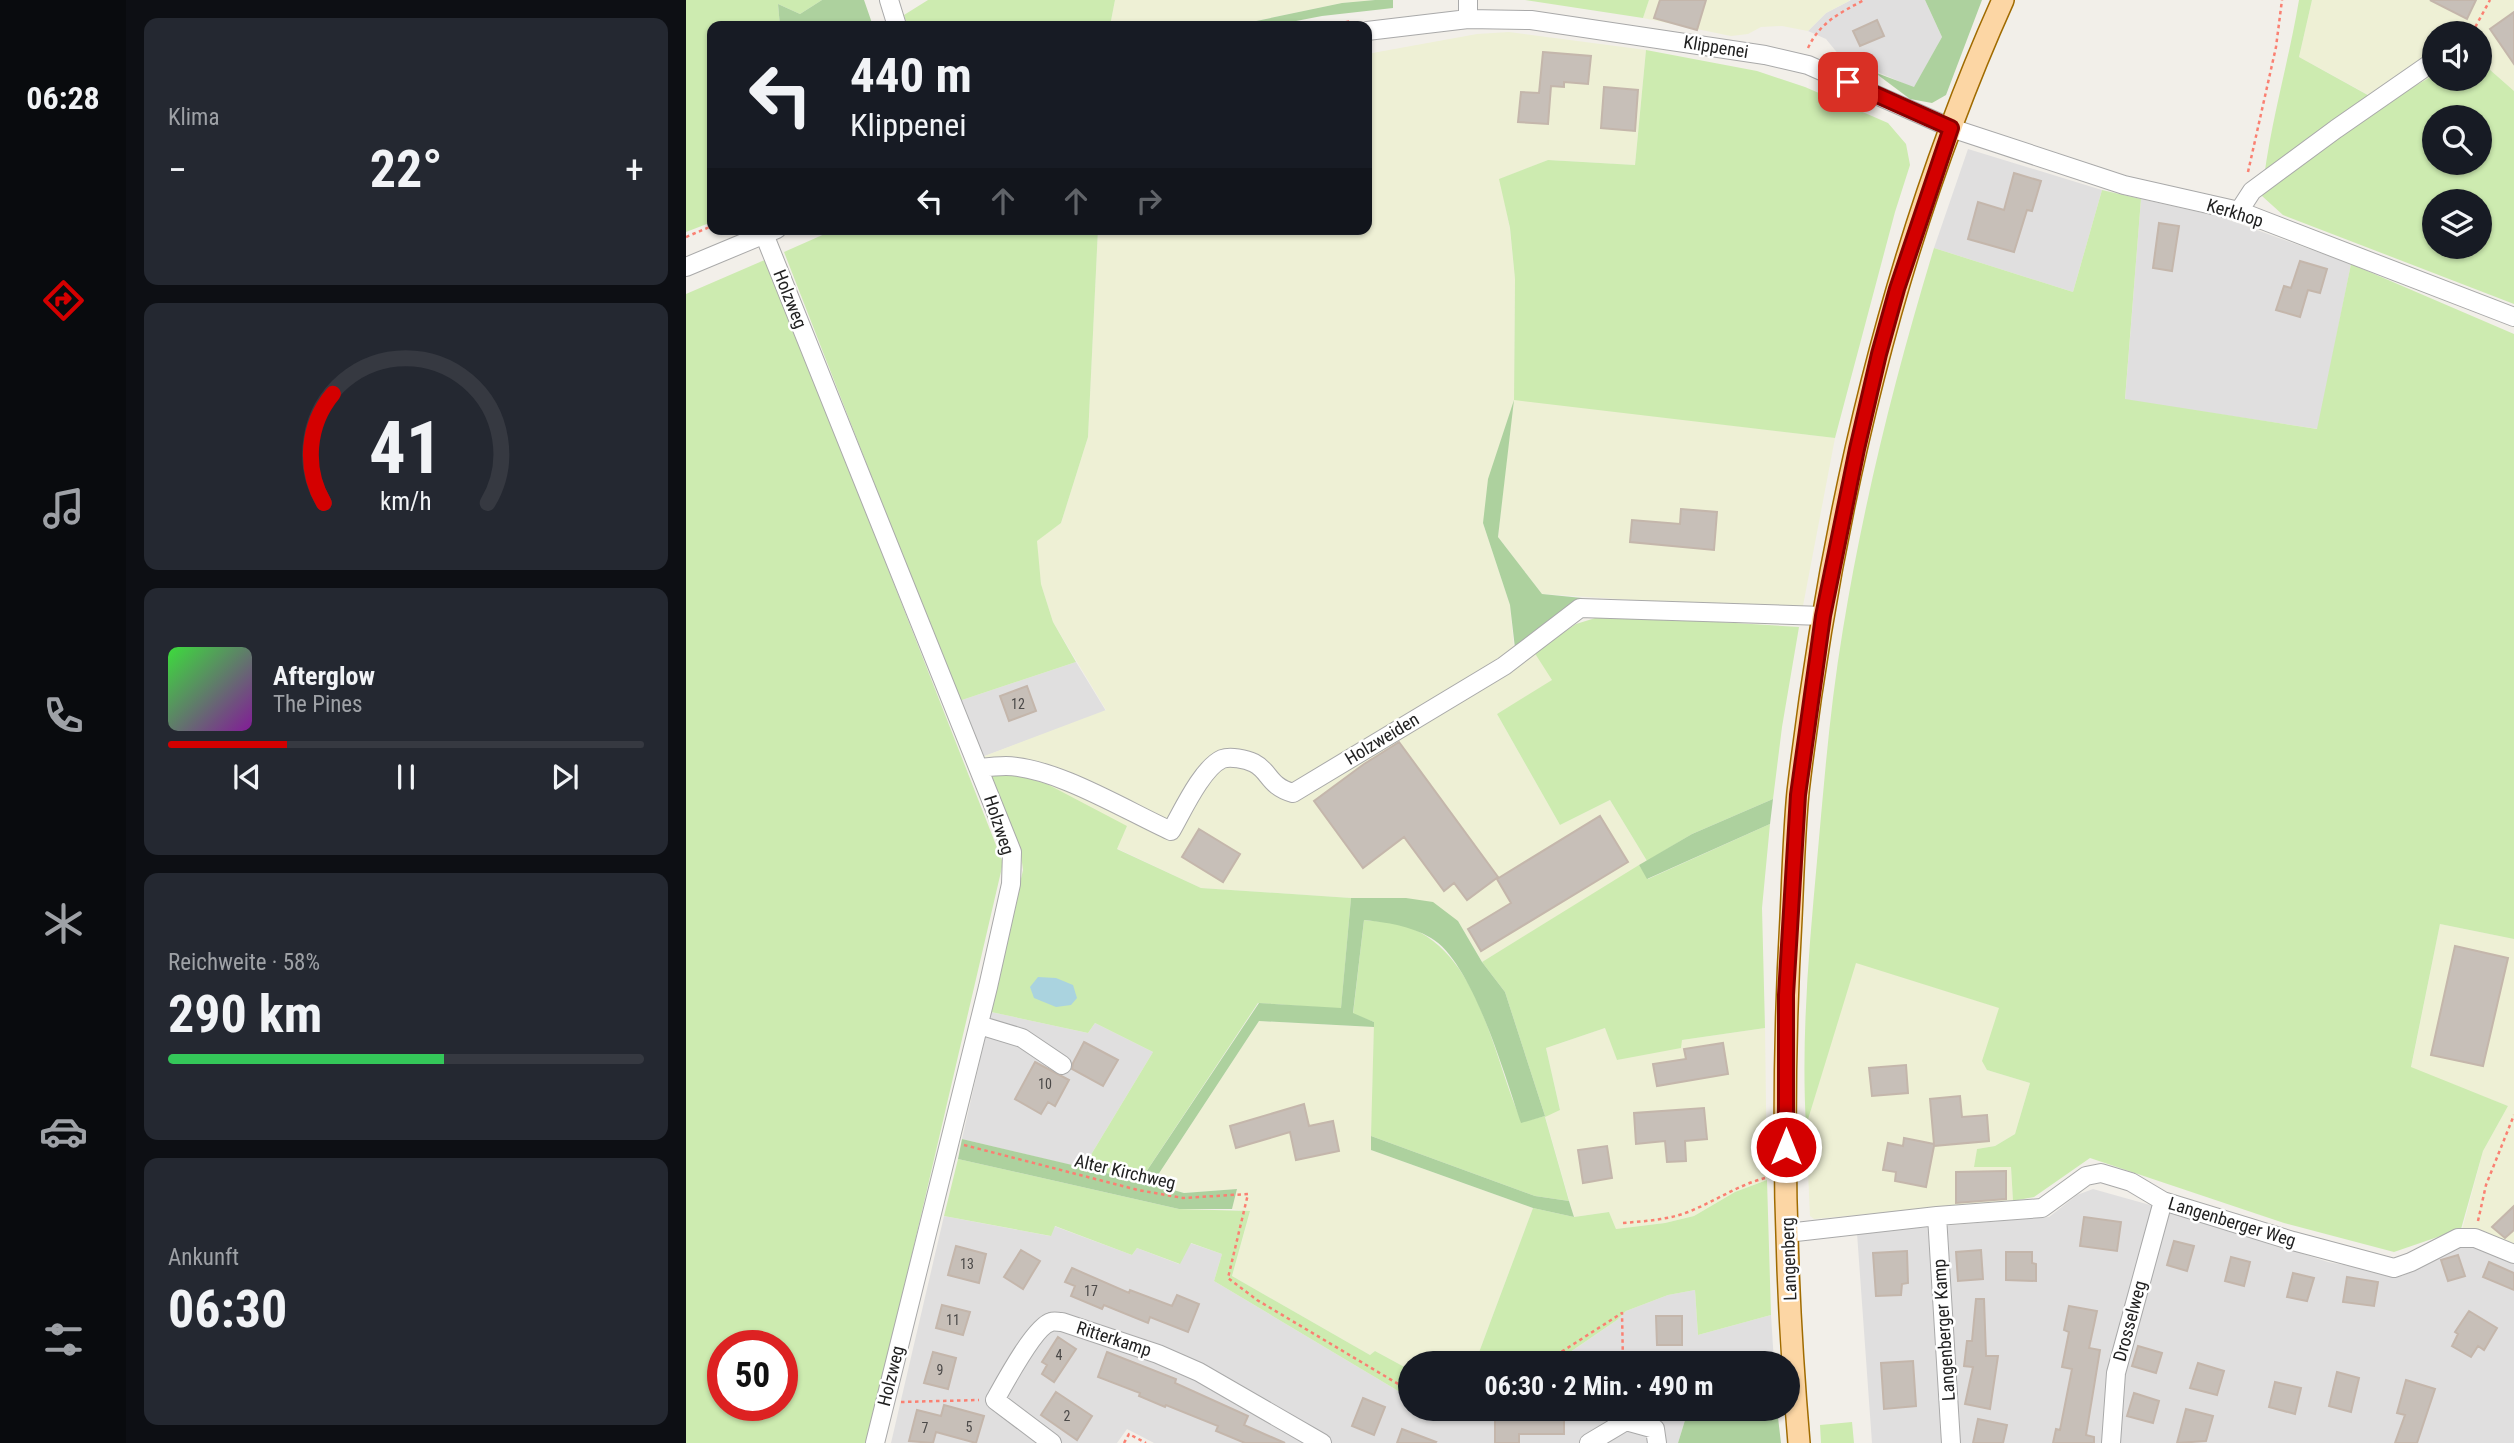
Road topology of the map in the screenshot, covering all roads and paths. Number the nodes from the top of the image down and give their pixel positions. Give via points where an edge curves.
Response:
1 (889, 0) edge
2 (1468, 0) edge
3 (1864, 0) edge
4 (2003, 0) edge
5 (2282, 0) edge
6 (2490, 0) edge
7 (1468, 19) junction
8 (895, 21) edge
9 (2479, 21) edge
10 (1372, 30) edge
11 (1801, 64) junction
12 (2422, 69) edge
13 (1951, 128) junction
14 (2248, 173) dead end
15 (2239, 211) junction
16 (707, 228) edge
17 (763, 235) edge
18 (771, 235) edge
19 (686, 237) edge
20 (686, 267) edge
21 (2514, 317) edge
22 (1823, 616) junction
23 (979, 768) junction
24 (979, 1024) junction
25 (1062, 1065) dead end
26 (2514, 1115) edge
27 (951, 1142) junction
28 (1785, 1173) junction
29 (2163, 1201) junction
30 (1937, 1216) junction
31 (1623, 1223) dead end
32 (1787, 1233) junction
33 (2475, 1238) junction
34 (2514, 1254) edge
35 (1563, 1351) edge
36 (1623, 1351) edge
37 (1398, 1384) edge
38 (995, 1400) junction
39 (884, 1403) junction
40 (875, 1443) edge
41 (1052, 1443) edge
42 (1124, 1443) edge
43 (1146, 1443) edge
44 (1322, 1443) edge
45 (1589, 1443) edge
46 (1657, 1443) edge
47 (1799, 1443) edge
48 (1951, 1443) edge
49 (2111, 1443) edge

1 - 8 street
2 - 7 street
3 - 11 path via 1829,19 1814,34
4 - 13 main road, Langenberg
5 - 14 path
6 - 9 path
7 - 10 street, Klippenei
7 - 11 street, Klippenei via 1587,26
11 - 13 street, Klippenei
12 - 15 street via 2252,191
13 - 15 street, Kerkhop via 2124,185
13 - 22 main road, Langenberg via 1879,354
15 - 21 street, Kerkhop
16 - 19 path
17 - 20 street
18 - 23 street, Holzweg
22 - 23 street, Holzweiden via 1580,608 1504,666 1293,793 1280,789 1257,764 1224,758 1200,783 1171,831 1038,771
22 - 28 main road, Langenberg via 1798,795 1786,995
23 - 24 street, Holzweg via 1012,852 1011,884
24 - 25 street via 1023,1038
24 - 27 street, Holzweg
26 - 33 path via 2486,1185
27 - 37 path, Alter Kirchweg via 1183,1198 1248,1194 1228,1278
27 - 39 street, Holzweg
28 - 31 path via 1748,1182 1666,1219
28 - 32 main road, Langenberg
29 - 30 street, Langenberger Weg via 2132,1182 2101,1173 2086,1176 2042,1208
29 - 33 street, Langenberger Weg via 2394,1268 2458,1238
29 - 49 street, Drosselweg via 2116,1373
30 - 32 street, Langenberger Weg
30 - 48 street, Langenberger Kamp
32 - 47 main road, Langenberg
33 - 34 street
35 - 36 path via 1622,1313
38 - 39 path
38 - 41 street
38 - 44 street, Ritterkamp via 1040,1329 1062,1322 1199,1372
39 - 40 street, Holzweg
42 - 43 path via 1129,1434
45 - 46 street via 1626,1421 1656,1429

